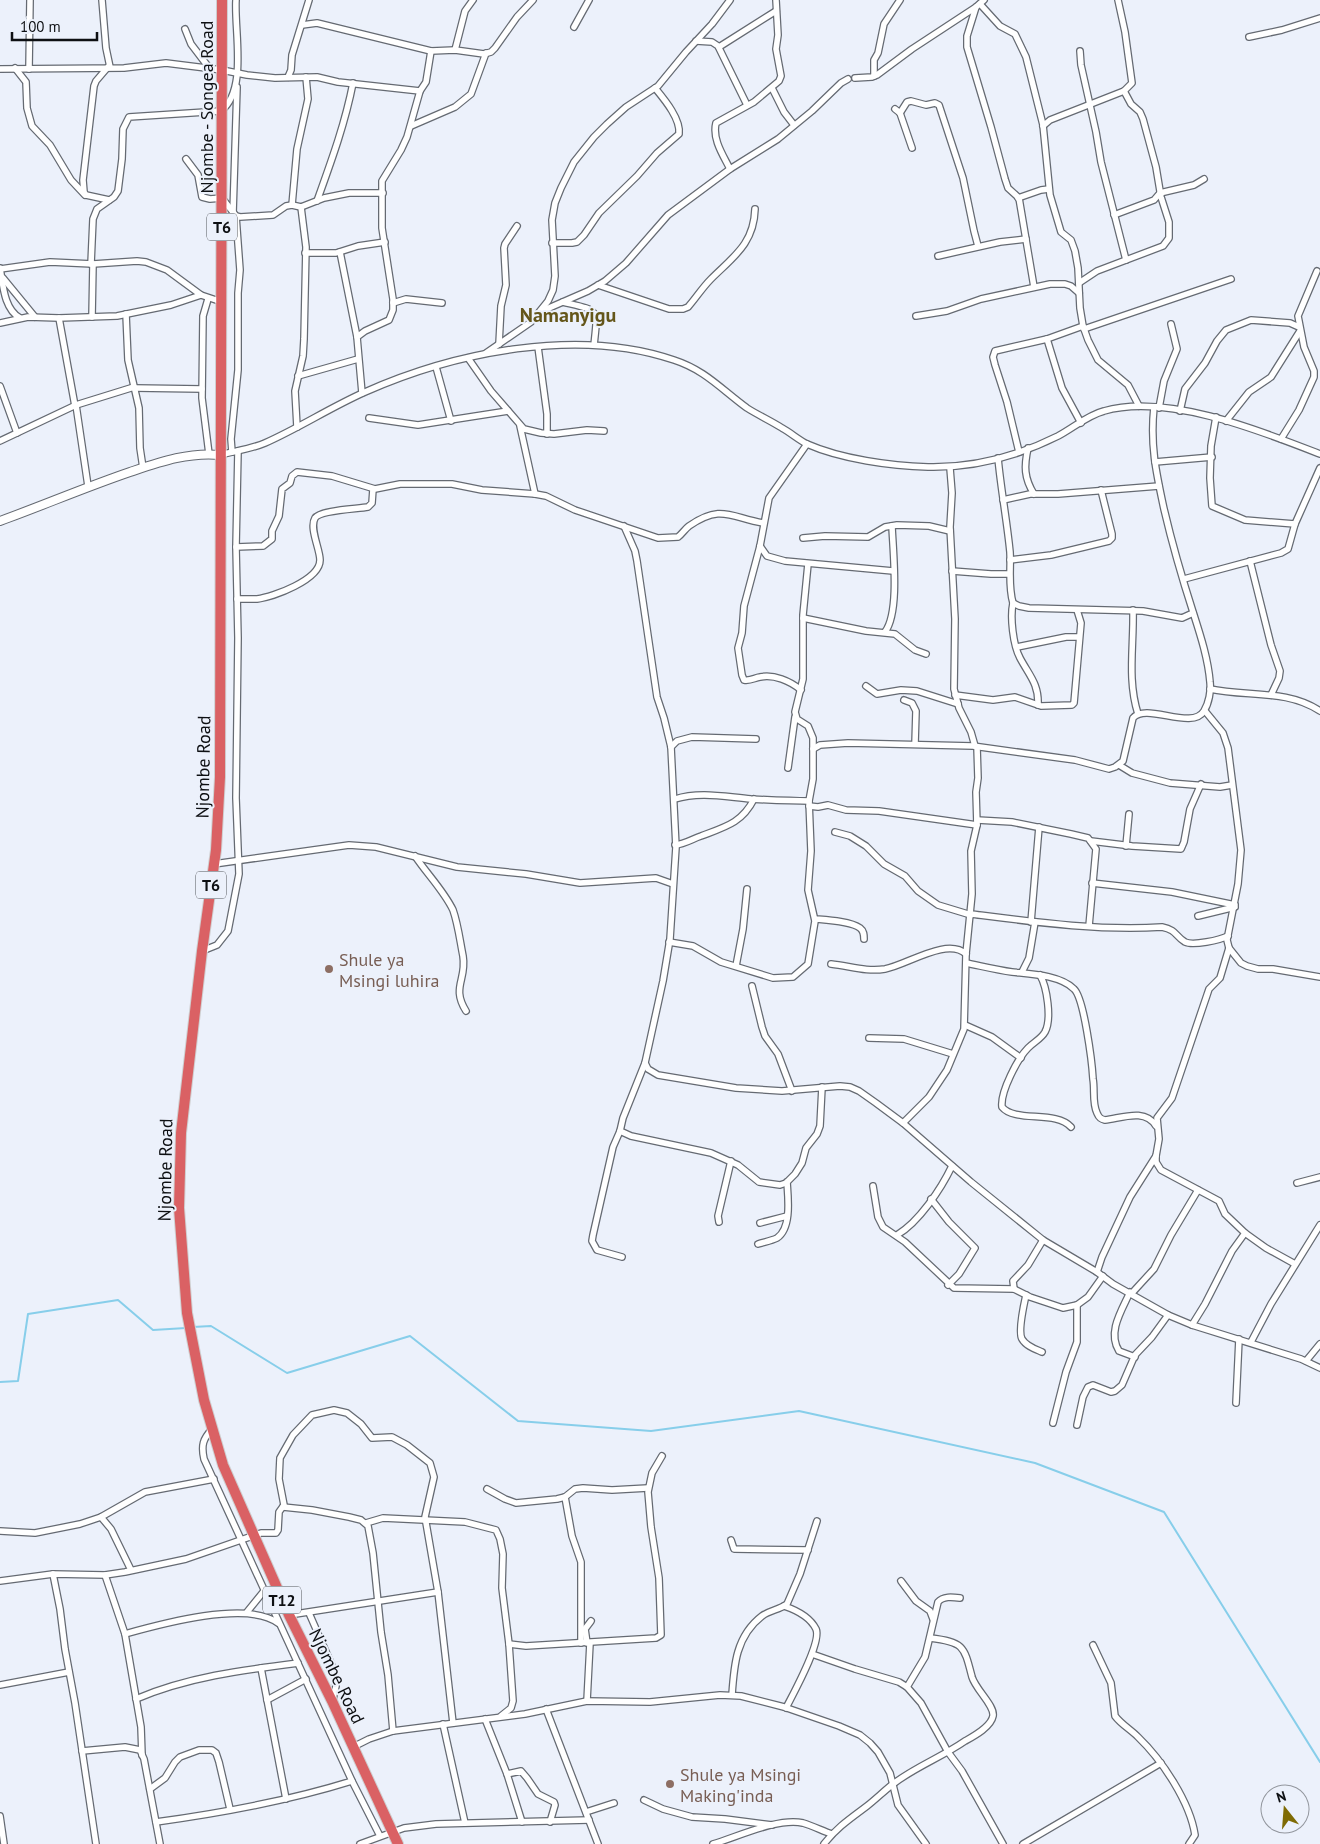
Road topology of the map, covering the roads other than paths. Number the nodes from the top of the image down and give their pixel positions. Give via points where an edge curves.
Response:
1 (30, 0) edge
2 (102, 0) edge
3 (222, 0) edge
4 (236, 0) edge
5 (309, 0) edge
6 (473, 0) edge
7 (532, 0) edge
8 (589, 0) edge
9 (730, 0) edge
10 (776, 0) edge
11 (900, 0) edge
12 (974, 0) edge
13 (1118, 0) edge
14 (980, 4) edge
15 (776, 11) junction
16 (1320, 18) edge
17 (302, 25) junction
18 (574, 27) dead end
19 (185, 29) dead end
20 (1249, 37) dead end
21 (696, 41) junction
22 (719, 48) junction
23 (454, 50) junction
24 (431, 51) junction
25 (1080, 51) dead end
26 (486, 53) junction
27 (109, 67) junction
28 (15, 68) junction
29 (0, 69) edge
30 (29, 69) junction
31 (210, 69) junction
32 (222, 70) junction
33 (238, 73) junction
34 (874, 76) junction
35 (288, 77) junction
36 (306, 77) junction
37 (855, 78) dead end
38 (848, 79) dead end
39 (236, 83) junction
40 (353, 84) junction
41 (655, 88) junction
42 (772, 88) junction
43 (1124, 90) junction
44 (420, 92) junction
45 (222, 96) junction
46 (1090, 104) junction
47 (747, 105) junction
48 (221, 111) junction
49 (794, 125) junction
50 (411, 126) junction
51 (1043, 126) junction
52 (912, 148) dead end
53 (186, 160) dead end
54 (730, 169) junction
55 (1204, 178) dead end
56 (1049, 189) junction
57 (383, 193) junction
58 (1160, 193) junction
59 (86, 195) junction
60 (222, 198) junction
61 (1018, 198) junction
62 (109, 200) junction
63 (318, 201) junction
64 (292, 205) junction
65 (301, 207) junction
66 (755, 209) dead end
67 (235, 214) junction
68 (1114, 215) junction
69 (517, 226) dead end
70 (1026, 239) junction
71 (385, 242) junction
72 (552, 243) junction
73 (978, 246) junction
74 (340, 252) junction
75 (305, 253) junction
76 (938, 256) dead end
77 (1126, 260) junction
78 (92, 264) junction
79 (1317, 271) dead end
80 (0, 272) edge
81 (1230, 279) dead end
82 (1079, 283) junction
83 (598, 285) junction
84 (1034, 287) junction
85 (1079, 293) junction
86 (201, 295) junction
87 (208, 299) junction
88 (222, 302) junction
89 (563, 302) junction
90 (393, 303) junction
91 (442, 303) dead end
92 (540, 312) junction
93 (126, 314) junction
94 (916, 316) dead end
95 (35, 317) junction
96 (92, 317) junction
97 (20, 318) junction
98 (59, 318) junction
99 (0, 323) edge
100 (1171, 324) dead end
101 (1084, 328) junction
102 (1299, 329) junction
103 (357, 337) junction
104 (1047, 339) junction
105 (499, 344) junction
106 (594, 345) junction
107 (538, 347) junction
108 (484, 355) junction
109 (468, 358) junction
110 (358, 359) junction
111 (436, 366) junction
112 (298, 376) junction
113 (0, 386) edge
114 (135, 388) junction
115 (202, 389) junction
116 (362, 393) junction
117 (75, 406) junction
118 (1139, 406) junction
119 (1157, 408) junction
120 (508, 411) junction
121 (1180, 411) junction
122 (1216, 417) junction
123 (369, 418) dead end
124 (451, 421) junction
125 (1226, 421) junction
126 (1081, 423) junction
127 (520, 426) junction
128 (297, 427) junction
129 (604, 432) dead end
130 (18, 433) junction
131 (547, 434) junction
132 (1281, 439) junction
133 (0, 441) edge
134 (807, 444) junction
135 (1028, 448) junction
136 (235, 452) junction
137 (1019, 452) junction
138 (215, 454) junction
139 (1320, 454) edge
140 (1212, 457) junction
141 (998, 458) junction
142 (1155, 462) junction
143 (143, 468) junction
144 (950, 468) junction
145 (1320, 468) edge
146 (88, 486) junction
147 (1159, 486) junction
148 (373, 489) junction
149 (1101, 490) junction
150 (535, 494) junction
151 (1034, 494) junction
152 (1003, 500) junction
153 (0, 521) edge
154 (763, 523) junction
155 (1295, 524) junction
156 (624, 526) junction
157 (892, 526) junction
158 (950, 531) junction
159 (803, 538) dead end
160 (760, 546) junction
161 (236, 547) junction
162 (1010, 560) junction
163 (1250, 561) junction
164 (808, 564) junction
165 (893, 571) junction
166 (952, 571) junction
167 (1009, 574) junction
168 (1184, 579) junction
169 (237, 598) junction
170 (1013, 603) junction
171 (1076, 610) junction
172 (1133, 610) junction
173 (1193, 613) junction
174 (804, 618) junction
175 (884, 632) junction
176 (1079, 637) junction
177 (1017, 647) junction
178 (926, 654) dead end
179 (866, 686) dead end
180 (1210, 689) junction
181 (801, 690) junction
182 (955, 695) junction
183 (1271, 695) junction
184 (904, 700) dead end
185 (958, 704) junction
186 (1038, 705) junction
187 (1205, 711) junction
188 (1320, 711) edge
189 (1138, 714) junction
190 (795, 717) junction
191 (756, 739) dead end
192 (915, 744) junction
193 (976, 746) junction
194 (672, 747) junction
195 (813, 750) junction
196 (1119, 765) junction
197 (788, 768) dead end
198 (1202, 784) junction
199 (1232, 785) junction
200 (675, 798) junction
201 (754, 799) junction
202 (809, 804) junction
203 (1130, 814) dead end
204 (977, 822) junction
205 (1039, 827) junction
206 (835, 832) dead end
207 (1091, 841) junction
208 (675, 845) junction
209 (1126, 846) junction
210 (415, 856) junction
211 (240, 862) junction
212 (214, 864) junction
213 (1092, 882) junction
214 (673, 884) junction
215 (747, 889) dead end
216 (1235, 906) junction
217 (971, 915) junction
218 (1198, 916) dead end
219 (815, 919) junction
220 (1033, 922) junction
221 (1089, 926) junction
222 (1228, 936) junction
223 (864, 939) dead end
224 (669, 942) junction
225 (1229, 948) junction
226 (202, 951) junction
227 (966, 954) junction
228 (966, 963) junction
229 (831, 964) dead end
230 (736, 966) junction
231 (1022, 972) junction
232 (1040, 975) junction
233 (1320, 977) edge
234 (752, 986) dead end
235 (466, 1011) dead end
236 (965, 1025) junction
237 (870, 1038) dead end
238 (954, 1054) junction
239 (1021, 1058) junction
240 (645, 1063) junction
241 (822, 1087) junction
242 (792, 1091) junction
243 (903, 1123) junction
244 (1071, 1127) dead end
245 (1157, 1128) junction
246 (620, 1131) junction
247 (1156, 1156) junction
248 (731, 1161) junction
249 (952, 1166) junction
250 (1320, 1177) edge
251 (787, 1182) junction
252 (1298, 1183) dead end
253 (873, 1186) dead end
254 (1198, 1190) junction
255 (931, 1199) junction
256 (787, 1216) junction
257 (719, 1222) dead end
258 (760, 1223) dead end
259 (1320, 1225) edge
260 (1245, 1233) junction
261 (896, 1235) junction
262 (1043, 1240) junction
263 (758, 1244) dead end
264 (622, 1256) dead end
265 (1295, 1264) junction
266 (1097, 1272) junction
267 (1103, 1276) junction
268 (948, 1285) junction
269 (1014, 1289) junction
270 (1131, 1293) junction
271 (1026, 1296) junction
272 (1077, 1305) junction
273 (1168, 1314) junction
274 (1192, 1325) junction
275 (1239, 1339) junction
276 (1251, 1342) junction
277 (1320, 1344) edge
278 (193, 1346) joint
279 (1042, 1352) dead end
280 (1134, 1356) junction
281 (1306, 1361) junction
282 (1320, 1368) edge
283 (1236, 1403) dead end
284 (1052, 1423) dead end
285 (1077, 1425) dead end
286 (212, 1429) junction
287 (662, 1456) dead end
288 (214, 1479) junction
289 (648, 1488) junction
290 (487, 1489) dead end
291 (565, 1497) junction
292 (283, 1507) junction
293 (101, 1516) junction
294 (426, 1521) junction
295 (817, 1521) dead end
296 (366, 1523) junction
297 (0, 1531) edge
298 (254, 1536) junction
299 (242, 1540) junction
300 (731, 1540) dead end
301 (808, 1550) junction
302 (132, 1570) junction
303 (53, 1574) junction
304 (105, 1575) junction
305 (0, 1581) edge
306 (901, 1581) dead end
307 (264, 1591) junction
308 (438, 1592) junction
309 (960, 1598) dead end
310 (377, 1602) junction
311 (784, 1606) junction
312 (247, 1612) junction
313 (309, 1613) junction
314 (289, 1615) junction
315 (933, 1619) junction
316 (591, 1620) dead end
317 (279, 1624) junction
318 (125, 1634) junction
319 (930, 1638) junction
320 (586, 1643) junction
321 (509, 1644) junction
322 (1093, 1645) dead end
323 (812, 1654) junction
324 (298, 1663) junction
325 (261, 1668) junction
326 (69, 1672) junction
327 (306, 1679) junction
328 (0, 1685) edge
329 (907, 1687) junction
330 (732, 1695) junction
331 (136, 1699) junction
332 (267, 1700) junction
333 (587, 1701) junction
334 (332, 1702) junction
335 (786, 1708) junction
336 (546, 1709) junction
337 (501, 1716) junction
338 (485, 1719) junction
339 (453, 1723) junction
340 (443, 1724) junction
341 (393, 1731) junction
342 (353, 1747) junction
343 (82, 1751) junction
344 (948, 1752) junction
345 (142, 1755) junction
346 (1161, 1763) junction
347 (507, 1774) junction
348 (352, 1781) junction
349 (894, 1783) junction
350 (150, 1790) junction
351 (286, 1799) junction
352 (644, 1800) dead end
353 (614, 1803) dead end
354 (230, 1810) junction
355 (586, 1812) junction
356 (0, 1816) edge
357 (589, 1820) junction
358 (156, 1822) junction
359 (522, 1822) junction
360 (550, 1822) junction
361 (465, 1823) junction
362 (772, 1825) junction
363 (392, 1831) junction
364 (832, 1834) junction
365 (380, 1836) junction
366 (924, 1841) edge
367 (4, 1844) edge
368 (96, 1844) edge
369 (160, 1844) edge
370 (360, 1844) edge
371 (398, 1844) edge
372 (598, 1844) edge
373 (713, 1844) edge
374 (824, 1844) edge
375 (916, 1844) edge
376 (1003, 1844) edge
377 (1023, 1844) edge
378 (1189, 1844) edge

1 - 30 street
2 - 27 street
3 - 32 highway, Njombe - Songea Road / T6
4 - 33 street
5 - 17 street
6 - 23 street via 465,11
7 - 26 street via 495,48
8 - 18 street
9 - 21 street
10 - 15 street
11 - 34 street via 884,24 874,60
12 - 14 street
13 - 43 street via 1132,79 1130,87
14 - 34 street
14 - 51 street via 1000,26 1018,38 1026,57
14 - 61 street via 967,36 967,47 1008,188
15 - 22 street
15 - 42 street via 776,49 781,76
16 - 20 street
17 - 24 street via 317,23
17 - 35 street
19 - 31 street via 191,44
21 - 22 street via 712,42
21 - 41 street
22 - 47 street
23 - 24 street
23 - 26 street
24 - 44 street via 426,82
25 - 46 street
26 - 50 street via 474,88 466,99
27 - 30 street
27 - 31 street via 166,64
27 - 59 street via 96,81 93,91 84,160 83,189
28 - 29 street
28 - 30 street
28 - 59 street via 26,82 27,108 32,126 50,145 70,180
31 - 32 street
32 - 33 street
32 - 45 highway, Njombe - Songea Road / T6
33 - 35 street
33 - 39 street
34 - 37 street
35 - 36 street
36 - 40 street
36 - 64 street via 308,100 297,149
38 - 49 street
39 - 45 street
39 - 48 street via 230,102
39 - 67 street
40 - 44 street
40 - 63 street via 340,138
41 - 72 street via 607,124 574,162 555,203
41 - 72 street via 673,114 679,134 656,153 599,213 577,242
42 - 47 street
42 - 49 street
43 - 46 street
43 - 58 street via 1143,119
44 - 50 street
45 - 48 highway, Njombe - Songea Road / T6
46 - 51 street
46 - 68 street
47 - 54 street via 716,123 716,137
48 - 60 highway, Njombe - Songea Road / T6
48 - 62 street via 129,116 123,130 118,191
49 - 54 street
50 - 57 street via 382,181
51 - 56 street
52 - 73 street via 897,111 911,101 939,105 963,178
53 - 60 street via 198,174 202,197
54 - 83 street via 668,215 626,262
55 - 58 street via 1194,185
56 - 61 street
56 - 82 street via 1061,232 1073,243
57 - 63 street via 349,193
57 - 71 street via 381,213
58 - 68 street via 1154,200
58 - 77 street via 1170,238 1163,246
59 - 62 street
60 - 67 street
60 - 88 highway, Njombe - Songea Road / T6
61 - 70 street
62 - 78 street via 97,209 93,219
63 - 65 street
64 - 65 street
64 - 67 street via 273,215 251,218
65 - 75 street
66 - 83 street via 753,230 747,241 683,309 669,309
67 - 136 street via 240,251 238,370 231,439
68 - 77 street
69 - 105 street via 504,248 506,285
70 - 73 street
70 - 84 street
71 - 74 street
71 - 90 street
72 - 92 street via 555,263 553,290
73 - 76 street
74 - 75 street
74 - 103 street
75 - 112 street via 303,356
77 - 82 street via 1090,274
78 - 80 street via 50,262
78 - 86 street via 146,262 167,270
78 - 96 street
79 - 102 street via 1298,316
80 - 95 street
80 - 97 street via 10,310
81 - 101 street
82 - 85 street
83 - 89 street
84 - 85 street via 1065,284
84 - 94 street via 981,299 947,311
85 - 101 street
86 - 87 street
86 - 93 street
87 - 88 street
87 - 115 street via 203,316
88 - 138 highway, Njombe - Songea Road / T6
89 - 92 street
89 - 106 street via 595,313
90 - 91 street via 406,299
90 - 103 street via 389,320
92 - 105 street via 519,332
93 - 96 street
93 - 114 street via 128,360
95 - 97 street
95 - 98 street
96 - 98 street
97 - 99 street
98 - 117 street
100 - 119 street via 1177,349
101 - 104 street
101 - 118 street via 1093,354 1128,385
102 - 121 street via 1290,323 1251,320 1226,330 1185,389
102 - 125 street via 1270,377 1249,392
102 - 132 street via 1314,377
103 - 110 street
104 - 126 street via 1062,388
104 - 137 street via 999,348 994,353
105 - 108 street
106 - 107 street
106 - 134 street via 636,349 688,365 750,410
107 - 108 street
107 - 131 street
108 - 109 street
109 - 111 street
109 - 120 street
110 - 112 street
110 - 116 street
111 - 116 street
111 - 124 street
112 - 128 street via 295,391
113 - 130 street
114 - 115 street
114 - 117 street
114 - 143 street
115 - 138 street
116 - 128 street
117 - 130 street
117 - 146 street
118 - 119 street
118 - 126 street via 1102,412
119 - 121 street
119 - 142 street via 1151,431
120 - 124 street
120 - 127 street
121 - 122 street
122 - 125 street
122 - 140 street
123 - 124 street via 418,425
125 - 132 street
126 - 135 street
127 - 131 street
127 - 150 street
128 - 136 street via 265,443
129 - 131 street via 587,430
130 - 133 street
132 - 139 street
134 - 144 street via 885,464
134 - 154 street via 770,498
135 - 137 street
135 - 151 street via 1024,472
136 - 138 street
136 - 161 street
137 - 141 street
138 - 143 street via 191,454
138 - 212 highway, Njombe Road / T6 via 220,778
140 - 142 street
140 - 155 street via 1211,505 1214,508 1245,520
141 - 144 street
141 - 152 street
142 - 147 street
143 - 146 street
144 - 158 street
145 - 155 street
146 - 153 street
147 - 149 street
147 - 168 street
148 - 150 street via 400,484 452,484
148 - 161 street via 332,476 295,472 290,483 282,489 272,539 263,546
148 - 169 street via 372,503 368,507 316,517 314,531 320,561 306,580 277,594 257,599
149 - 151 street
149 - 162 street via 1112,534 1109,541 1051,555
150 - 156 street
151 - 152 street
152 - 162 street
154 - 156 street via 718,513 700,520 680,536 658,538
154 - 160 street
155 - 163 street via 1288,549
156 - 194 street via 635,551 656,697
157 - 158 street via 929,526
157 - 159 street via 868,537
157 - 165 street
158 - 166 street
160 - 164 street via 767,556
160 - 181 street via 744,606 738,648 742,678 747,681 775,677
161 - 169 street
162 - 167 street
163 - 168 street
163 - 183 street via 1280,671
164 - 165 street
164 - 174 street
165 - 175 street via 892,618
166 - 167 street
166 - 182 street
167 - 170 street
168 - 173 street
169 - 211 street via 236,798
170 - 171 street via 1029,608
170 - 177 street
171 - 172 street
171 - 176 street via 1081,623
172 - 173 street via 1182,618
172 - 189 street via 1131,667
173 - 180 street via 1206,658
174 - 175 street
174 - 181 street
175 - 178 street via 899,636 915,650
176 - 177 street
176 - 186 street via 1074,704
177 - 186 street via 1032,678
179 - 185 street via 877,694 917,690
180 - 183 street
180 - 187 street
181 - 190 street
182 - 185 street
182 - 186 street via 993,700 1015,697
183 - 188 street via 1291,698
184 - 192 street via 912,703 916,711
185 - 193 street
187 - 189 street via 1198,717
187 - 199 street via 1225,738
189 - 196 street via 1133,718 1126,755
190 - 195 street via 811,730
190 - 197 street
191 - 194 street via 692,737 677,741
192 - 193 street
192 - 195 street via 839,743 820,745
193 - 196 street via 1074,760 1109,769
193 - 204 street
194 - 200 street
195 - 202 street
196 - 198 street via 1132,773 1170,782
198 - 199 street via 1220,788
198 - 209 street via 1190,809 1181,849
199 - 216 street via 1241,850
200 - 201 street via 692,795
200 - 208 street
201 - 202 street
201 - 208 street via 747,812 731,824
202 - 204 street
202 - 219 street via 811,851 808,890
203 - 209 street
204 - 205 street via 1012,822
204 - 217 street via 971,851
205 - 207 street
205 - 220 street
206 - 217 street via 850,836 866,846 938,905
207 - 209 street
207 - 213 street via 1096,849
208 - 214 street
210 - 211 street via 349,845
210 - 214 street via 458,867 580,883 656,878
210 - 235 street via 453,912 463,958 458,990
211 - 212 street
211 - 226 street via 228,931 217,945
212 - 226 highway, Njombe Road / T6
213 - 216 street via 1172,892
213 - 221 street
214 - 224 street
215 - 230 street
216 - 218 street
216 - 222 street
217 - 220 street
217 - 227 street
219 - 223 street via 860,928
219 - 230 street via 808,964 793,978 773,978
220 - 221 street
220 - 231 street via 1029,958
221 - 222 street via 1162,927 1173,930 1190,943
222 - 225 street
224 - 230 street via 693,946 721,962
224 - 240 street
225 - 233 street via 1246,966
225 - 245 street via 1220,978 1207,995 1172,1098 1157,1118
226 - 278 highway, Njombe Road / T6 via 181,1133 179,1208 187,1313
227 - 228 street
227 - 229 street via 953,948 873,970
228 - 231 street
228 - 236 street
231 - 232 street
232 - 239 street via 1046,990 1047,1029
232 - 245 street via 1070,985 1079,995 1099,1117 1105,1120 1140,1115 1148,1117
234 - 242 street via 765,1036 778,1054
236 - 238 street
236 - 239 street via 992,1037
237 - 238 street via 904,1039
238 - 243 street via 929,1097
239 - 244 street via 1008,1081 1001,1103 1004,1110 1062,1120
240 - 242 street via 652,1072 664,1076 736,1088
240 - 246 street
241 - 242 street
241 - 243 street via 850,1087 859,1091
241 - 251 street via 820,1126 804,1152 799,1168
243 - 249 street
245 - 247 street
246 - 248 street
246 - 264 street via 608,1166 592,1241 596,1250
247 - 254 street via 1161,1170
247 - 266 street via 1130,1198
248 - 251 street via 759,1182 780,1185
248 - 257 street
249 - 255 street
249 - 262 street
250 - 252 street
251 - 256 street
253 - 261 street via 880,1223
254 - 260 street via 1219,1201 1225,1214
254 - 270 street via 1154,1269
255 - 261 street via 904,1231
255 - 268 street via 975,1248
256 - 258 street
256 - 263 street via 780,1235
259 - 265 street
260 - 265 street
260 - 274 street
261 - 268 street
262 - 266 street
262 - 269 street via 1028,1265 1013,1281
265 - 276 street
266 - 267 street
267 - 270 street
267 - 272 street via 1088,1297
268 - 269 street via 954,1288
269 - 271 street
270 - 273 street
270 - 280 street via 1114,1330 1117,1349
271 - 272 street via 1063,1308
271 - 279 street via 1022,1338 1029,1346
272 - 284 street via 1077,1342
273 - 274 street
273 - 280 street via 1152,1338
274 - 275 street
275 - 276 street
275 - 283 street
276 - 281 street
277 - 281 street
278 - 286 highway, Njombe Road / T12
280 - 285 street via 1119,1389 1111,1392 1093,1385 1088,1387
281 - 282 street
286 - 288 street via 202,1442 202,1448
286 - 298 highway, Njombe Road / T12 via 223,1465
287 - 289 street
288 - 293 street via 145,1492
288 - 299 street
289 - 291 street via 583,1488 571,1491
289 - 320 street via 660,1587 661,1635
290 - 291 street via 516,1503
291 - 320 street via 572,1536 581,1562
292 - 294 street via 278,1474 280,1458 287,1443 312,1415 343,1411 361,1424 372,1438 395,1438 430,1463 434,1477
292 - 296 street via 312,1510
292 - 298 street via 279,1512 276,1533
293 - 297 street via 80,1524 35,1533
293 - 302 street
294 - 296 street via 383,1518
294 - 308 street
294 - 321 street via 468,1522 498,1533 503,1554 502,1588
295 - 301 street
296 - 310 street via 372,1545
298 - 299 street
298 - 314 highway, Njombe Road / T12
299 - 302 street via 169,1564
299 - 307 street
300 - 301 street via 734,1549
301 - 311 street
302 - 304 street
303 - 304 street
303 - 305 street
303 - 326 street
304 - 318 street
306 - 315 street via 916,1601 930,1611
307 - 312 street
307 - 317 street
308 - 310 street
308 - 339 street
309 - 315 street via 941,1599
310 - 313 street
310 - 341 street
311 - 323 street via 803,1615 816,1628
311 - 330 street via 762,1616 739,1647
312 - 317 street via 270,1617
312 - 318 street via 180,1621
313 - 314 street
313 - 334 street via 336,1678
314 - 334 highway, Njombe Road / T12
315 - 319 street
316 - 320 street via 585,1629
317 - 324 street
318 - 331 street
319 - 329 street via 920,1666
319 - 344 street via 956,1643 962,1648 974,1682 993,1712 990,1722 980,1731
320 - 321 street
320 - 333 street
321 - 337 street via 513,1705
322 - 346 street via 1111,1683 1114,1716
323 - 329 street
323 - 335 street
324 - 325 street
324 - 327 street
325 - 331 street via 172,1685
325 - 332 street
326 - 328 street
326 - 343 street
327 - 332 street
327 - 348 street
329 - 344 street via 921,1703
330 - 333 street via 650,1702
330 - 335 street
331 - 345 street
332 - 351 street
333 - 336 street
334 - 342 highway, Njombe Road / T12
335 - 349 street via 860,1735 878,1752
336 - 337 street
336 - 355 street
337 - 338 street
338 - 339 street
338 - 347 street
339 - 340 street
340 - 341 street
340 - 361 street
341 - 342 street
342 - 363 highway, Njombe Road / T12
343 - 345 street via 125,1747 140,1750
343 - 368 street
344 - 349 street
344 - 376 street
345 - 350 street
346 - 377 street
346 - 378 street via 1192,1820 1195,1835
347 - 359 street
347 - 360 street via 521,1771 538,1794 554,1802
348 - 351 street
348 - 365 street
349 - 364 street
349 - 366 street via 898,1805
350 - 354 street via 165,1778 180,1757 199,1750 212,1750 219,1762
350 - 358 street
351 - 354 street
352 - 362 street via 692,1817
353 - 355 street
354 - 358 street
355 - 357 street
356 - 367 street
357 - 360 street
357 - 372 street
358 - 369 street
359 - 360 street
359 - 361 street
361 - 363 street
362 - 364 street via 803,1823
362 - 373 street
363 - 365 street
363 - 371 highway, Njombe Road / T12
364 - 374 street
365 - 370 street
366 - 375 street

